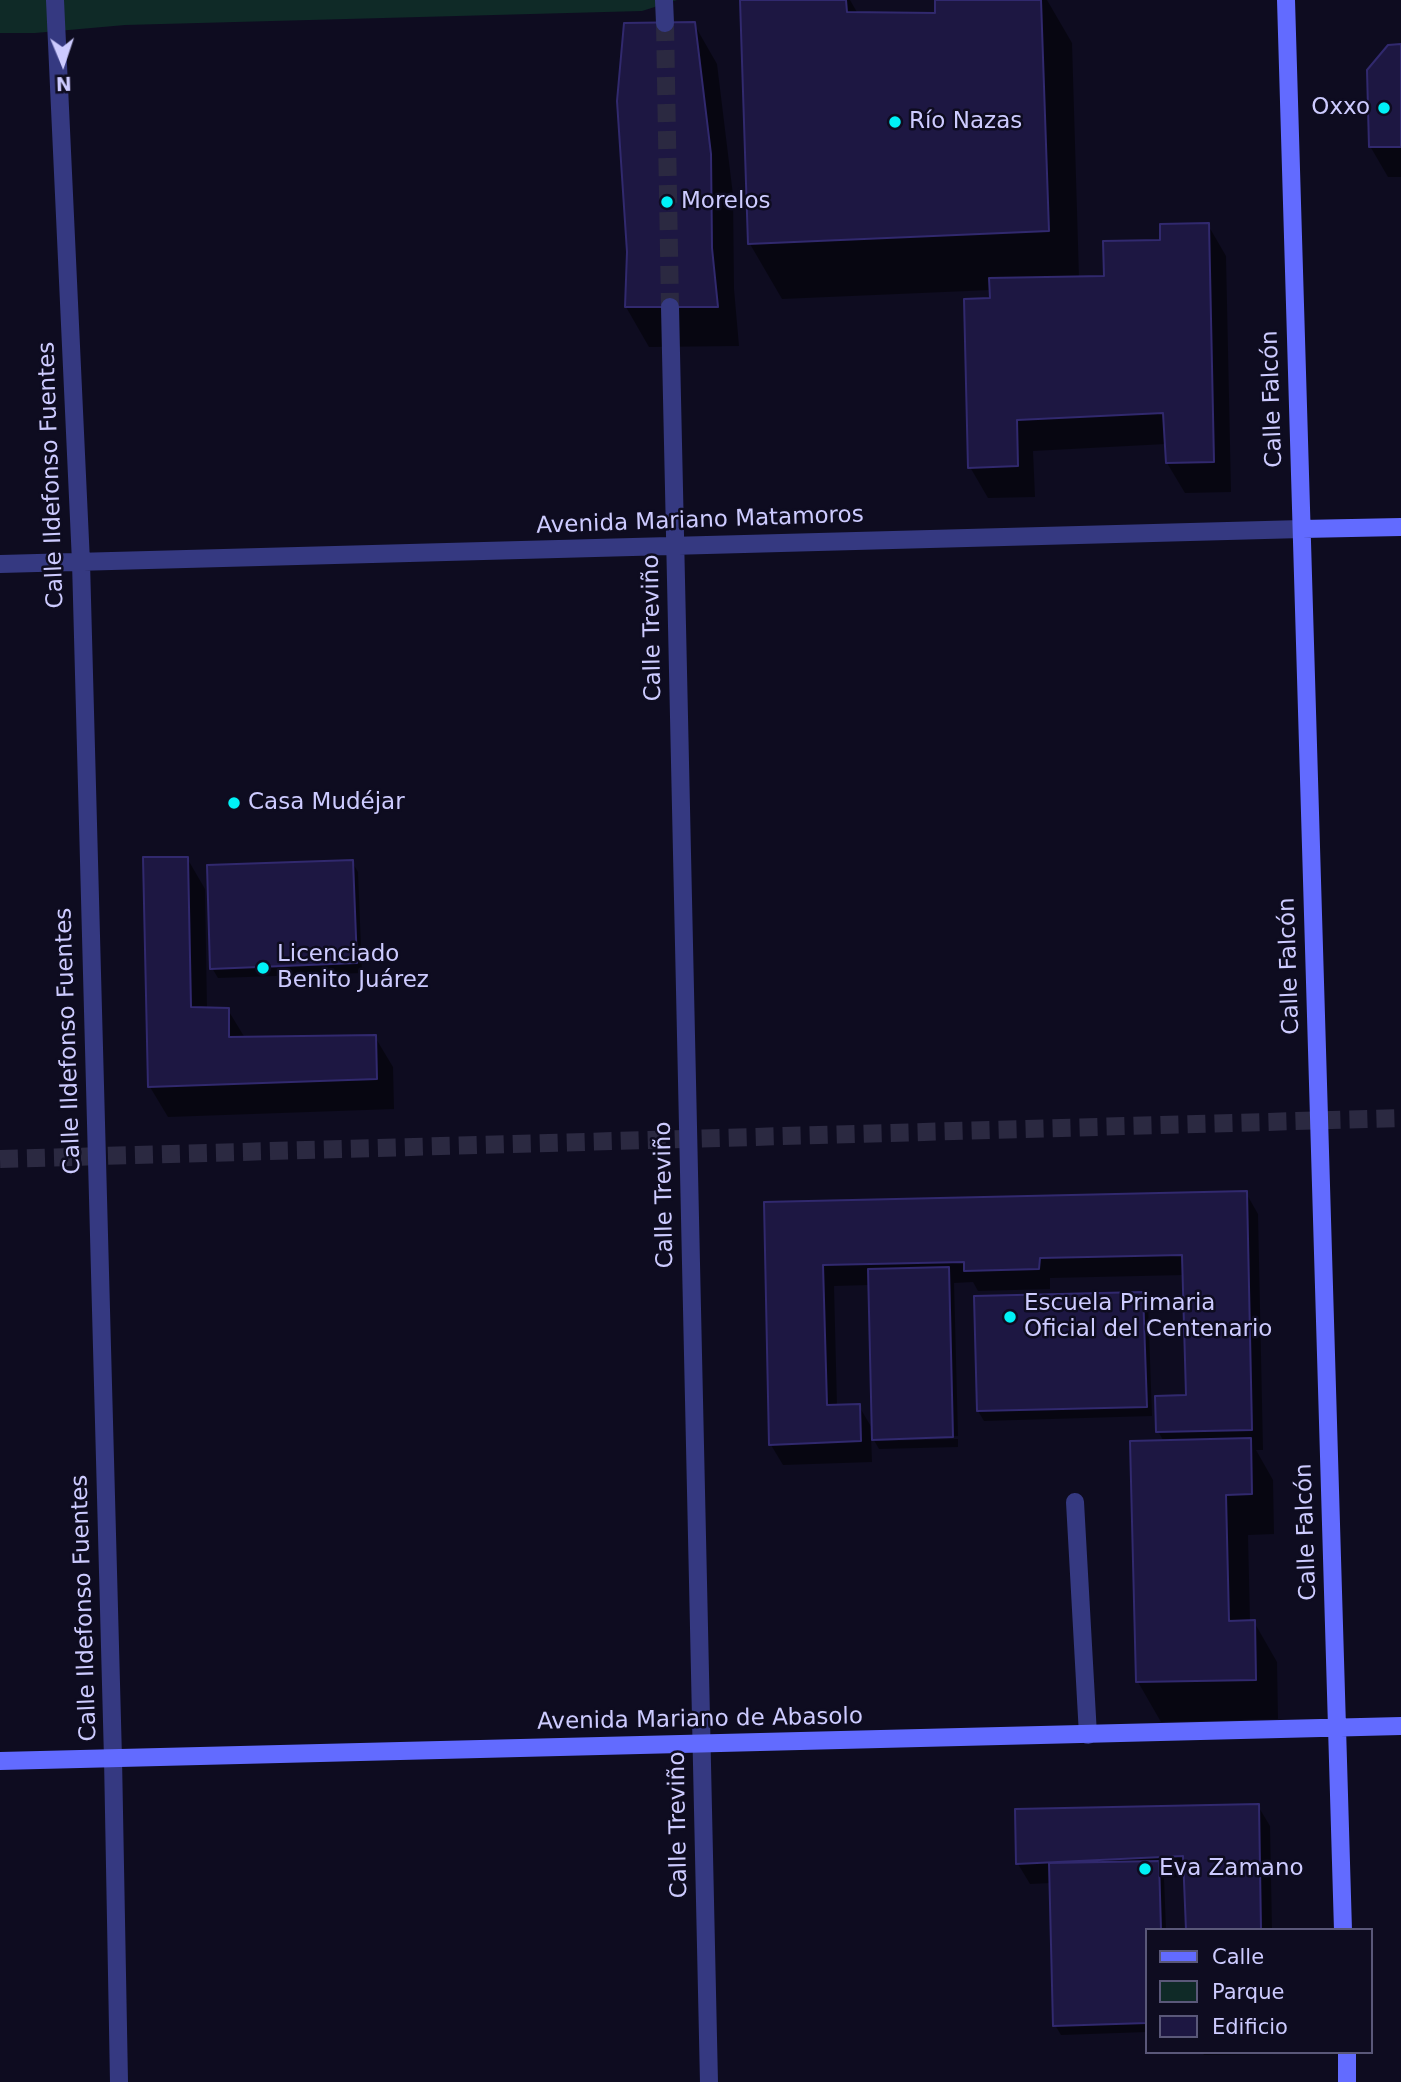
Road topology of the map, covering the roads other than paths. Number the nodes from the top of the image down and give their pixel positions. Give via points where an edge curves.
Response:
1 (55, 0) edge
2 (664, 0) edge
3 (1286, 0) edge
4 (665, 23) tunnel mouth
5 (670, 307) tunnel mouth
6 (1401, 527) edge
7 (1302, 529) junction
8 (676, 546) junction
9 (81, 562) junction
10 (0, 564) edge
11 (1075, 1502) dead end
12 (1401, 1726) edge
13 (1337, 1728) junction
14 (1088, 1735) junction
15 (702, 1744) junction
16 (113, 1758) junction
17 (0, 1761) edge
18 (1343, 1928) edge
19 (1347, 2054) edge
20 (119, 2082) edge
21 (709, 2082) edge
22 (1348, 2082) edge

1 - 9 street, Calle Ildefonso Fuentes
2 - 4 street
3 - 7 street, Calle Falcón
5 - 8 street, Calle Treviño
6 - 7 street, Avenida Mariano Matamoros
7 - 8 street, Avenida Mariano Matamoros
7 - 13 street, Calle Falcón
8 - 9 street, Avenida Mariano Matamoros
8 - 15 street, Calle Treviño
9 - 10 street, Avenida Mariano Matamoros
9 - 16 street, Calle Ildefonso Fuentes
11 - 14 street
12 - 13 street, Avenida Mariano de Abasolo
13 - 14 street, Avenida Mariano de Abasolo
13 - 18 street, Calle Falcón
14 - 15 street, Avenida Mariano de Abasolo
15 - 16 street, Avenida Mariano de Abasolo
15 - 21 street, Calle Treviño
16 - 17 street, Avenida Mariano de Abasolo
16 - 20 street, Calle Ildefonso Fuentes
19 - 22 street

